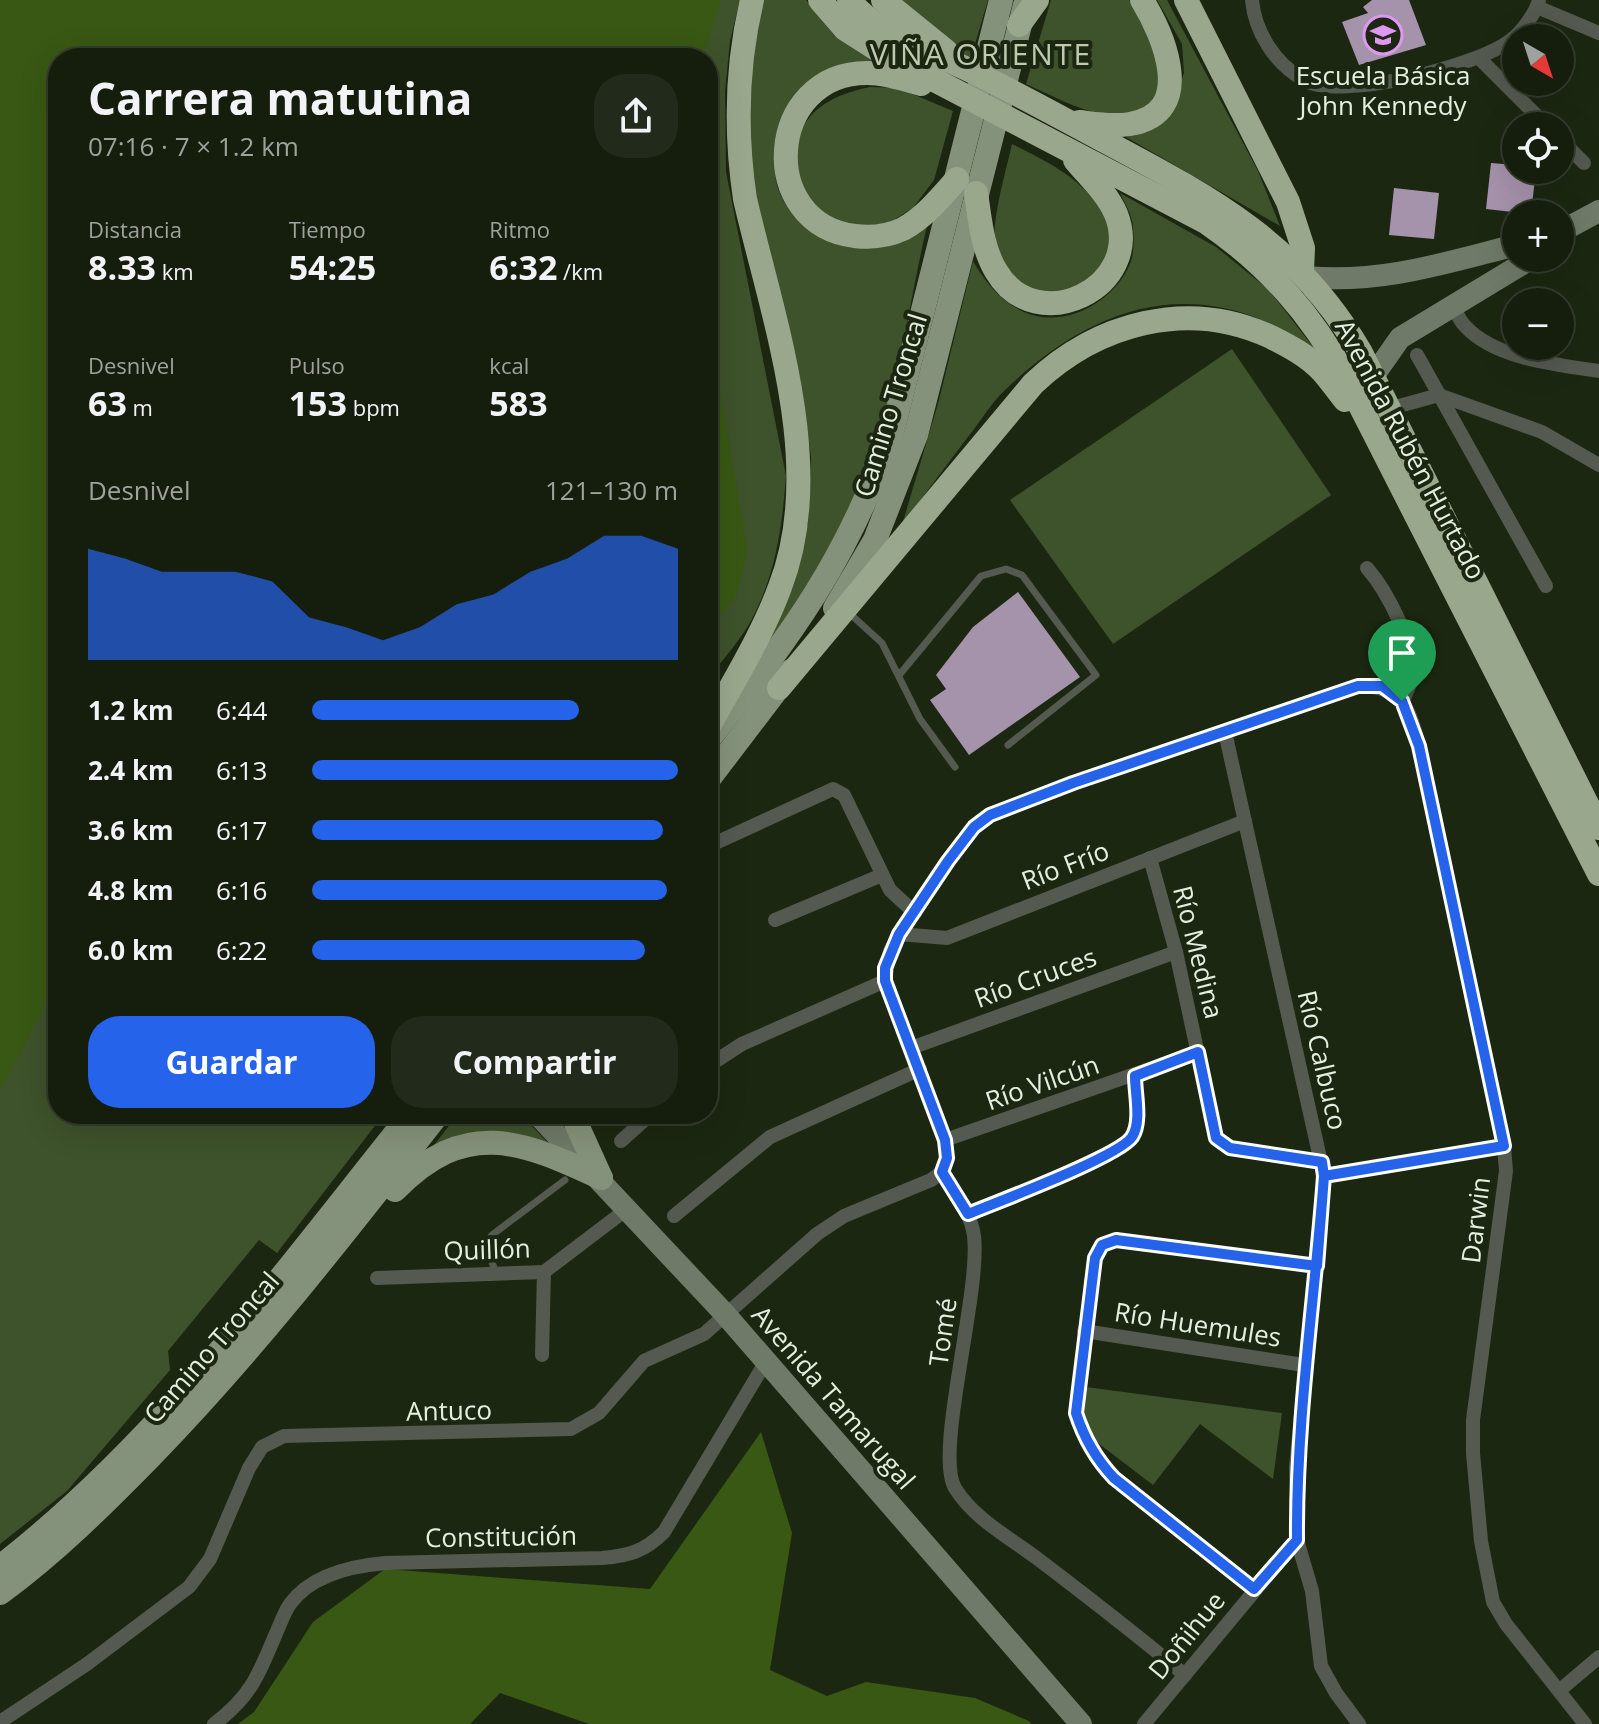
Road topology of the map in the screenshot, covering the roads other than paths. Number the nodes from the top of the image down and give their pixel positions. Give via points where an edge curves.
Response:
1 (752, 0) edge
2 (820, 0) edge
3 (849, 0) edge
4 (883, 0) edge
5 (1001, 0) edge
6 (1027, 0) edge
7 (1037, 0) edge
8 (1142, 0) edge
9 (1186, 0) edge
10 (1252, 0) edge
11 (1546, 5) edge
12 (1019, 25) junction
13 (1599, 33) edge
14 (1479, 58) junction
15 (987, 68) junction
16 (965, 96) junction
17 (1533, 112) edge
18 (1067, 121) junction
19 (1065, 150) junction
20 (1574, 153) edge
21 (1584, 163) dead end
22 (967, 186) junction
23 (1599, 211) edge
24 (1574, 225) edge
25 (1502, 248) edge
26 (1487, 252) junction
27 (1512, 272) edge
28 (1304, 274) junction
29 (1498, 282) junction
30 (1452, 305) junction
31 (1417, 355) dead end
32 (1599, 371) edge
33 (1372, 378) junction
34 (1439, 395) junction
35 (1388, 409) junction
36 (1376, 439) junction
37 (1599, 465) edge
38 (1367, 568) dead end
39 (1546, 586) dead end
40 (846, 611) junction
41 (900, 674) junction
42 (779, 688) junction
43 (1402, 701) junction
44 (718, 710) edge
45 (718, 727) edge
46 (1225, 732) junction
47 (1008, 745) dead end
48 (718, 767) edge
49 (955, 767) dead end
50 (1245, 821) junction
51 (1599, 828) edge
52 (718, 842) edge
53 (1150, 858) junction
54 (1599, 874) edge
55 (882, 875) junction
56 (915, 913) junction
57 (775, 920) dead end
58 (899, 934) junction
59 (1176, 952) junction
60 (885, 981) junction
61 (911, 1048) junction
62 (1198, 1052) junction
63 (718, 1060) edge
64 (920, 1069) junction
65 (1135, 1076) junction
66 (403, 1124) edge
67 (430, 1124) edge
68 (547, 1124) edge
69 (577, 1124) edge
70 (640, 1124) edge
71 (945, 1140) junction
72 (621, 1141) dead end
73 (1504, 1146) junction
74 (1323, 1169) junction
75 (942, 1172) junction
76 (601, 1178) junction
77 (565, 1180) dead end
78 (627, 1209) junction
79 (968, 1214) junction
80 (674, 1216) dead end
81 (1317, 1266) junction
82 (544, 1272) junction
83 (312, 1274) junction
84 (496, 1274) junction
85 (377, 1278) dead end
86 (725, 1314) junction
87 (1084, 1331) junction
88 (542, 1355) dead end
89 (765, 1363) junction
90 (1304, 1365) junction
91 (1297, 1540) junction
92 (0, 1567) edge
93 (1254, 1589) junction
94 (0, 1593) edge
95 (1599, 1657) edge
96 (1185, 1675) junction
97 (1560, 1690) junction
98 (0, 1722) edge
99 (214, 1724) edge
100 (1081, 1724) edge
101 (1144, 1724) edge
102 (1359, 1724) edge
103 (1585, 1724) edge

1 - 44 highway via 738,97 740,165 796,419 798,504 781,584
2 - 16 highway via 862,42
3 - 15 highway via 892,35
4 - 15 highway
5 - 15 main road, Camino Troncal
6 - 12 main road, Camino Troncal
7 - 12 highway
8 - 18 highway via 1170,63 1166,96 1137,122
9 - 28 highway via 1288,202 1303,248
10 - 14 street via 1261,37 1305,81 1333,87 1381,84
11 - 13 street
11 - 14 street via 1513,39
12 - 15 main road, Camino Troncal
14 - 17 street
15 - 18 highway, Avenida Rubén Hurtado
15 - 22 main road, Camino Troncal
16 - 19 highway, Avenida Rubén Hurtado
16 - 22 highway via 878,73 835,79 810,95 793,119 785,148 787,177 800,203 821,223 848,235 877,237 905,228
18 - 28 highway, Avenida Rubén Hurtado via 1224,207
19 - 22 highway via 1102,192 1119,226 1114,265 1099,286 1076,300 1036,302 1012,290 989,257
19 - 36 highway, Avenida Rubén Hurtado via 1206,222 1264,267 1314,324
20 - 21 street
22 - 42 main road, Camino Troncal via 916,435 895,493 846,592
22 - 45 main road, Camino Troncal via 866,501 811,604
23 - 24 street
25 - 26 street
26 - 28 street via 1400,275 1334,279
26 - 29 street
27 - 29 street
28 - 33 highway, Avenida Rubén Hurtado via 1345,325
29 - 30 street
30 - 32 street via 1465,326 1488,342 1539,363
30 - 33 street via 1400,338
31 - 34 street
33 - 35 highway, Avenida Rubén Hurtado
34 - 35 street
34 - 37 street via 1542,432
34 - 39 street
35 - 51 highway, Avenida Rubén Hurtado
36 - 40 highway via 1321,370 1262,333 1194,318 1127,326 1067,355 1033,384
36 - 54 highway, Avenida Rubén Hurtado
38 - 43 street via 1393,603 1412,665
40 - 41 lane via 882,643
40 - 42 highway
41 - 47 lane via 981,576 1006,569 1022,575 1096,675
41 - 49 lane via 920,719
42 - 48 main road, Camino Troncal
43 - 46 street via 1382,686 1358,686
43 - 73 street, Darwin via 1419,746
46 - 50 street, Río Calbuco
46 - 56 street via 990,815 974,827
50 - 53 street, Río Frío
50 - 74 street, Río Calbuco
52 - 55 street via 839,790
53 - 58 street, Río Frío via 947,938
53 - 59 street, Río Medina
55 - 56 street
55 - 57 street
56 - 58 street
58 - 60 street
59 - 61 street, Río Cruces
59 - 62 street, Río Medina
60 - 61 street
60 - 63 street
61 - 64 street
62 - 65 street, Río Vilcún
62 - 74 street, Río Medina via 1216,1138 1230,1148
64 - 71 street
64 - 80 street via 770,1137
65 - 71 street, Río Vilcún
65 - 79 street via 1137,1127 1123,1146
66 - 92 main road, Camino Troncal via 180,1395 97,1482
67 - 83 main road, Camino Troncal
68 - 76 street, Avenida Tamarugal
69 - 76 main road
70 - 72 street
71 - 75 street
73 - 74 street, Río Medina
73 - 97 street, Darwin via 1506,1171 1473,1420 1481,1541 1493,1602
74 - 81 street, Río Calbuco
75 - 79 street, Tomé
75 - 86 street, Antuco via 844,1216
76 - 78 street, Avenida Tamarugal
76 - 83 main road via 552,1156 500,1143 446,1150 415,1170
77 - 84 lane via 492,1235 486,1244
78 - 82 street, Quillón
78 - 86 street, Avenida Tamarugal
79 - 96 street, Tomé via 975,1273 949,1455 953,1486 975,1511
81 - 87 street via 1116,1240 1102,1245 1095,1258
81 - 90 street, Río Calbuco
82 - 84 street, Quillón
82 - 88 street
83 - 94 main road, Camino Troncal via 139,1469 49,1558
84 - 85 street, Quillón
86 - 89 street, Avenida Tamarugal
86 - 98 street, Antuco via 704,1334 644,1361 599,1413 571,1429 284,1436 262,1447 200,1576 87,1664
87 - 90 street, Río Huemules
87 - 93 street via 1076,1413 1090,1448 1114,1478
89 - 99 street, Constitución via 664,1532 642,1551 602,1558 357,1565 333,1574 288,1606 254,1685
89 - 100 street, Avenida Tamarugal
90 - 91 street, Río Calbuco
91 - 93 street, Doñihue
91 - 102 street, Río Calbuco via 1312,1591 1321,1666
93 - 96 street, Doñihue
95 - 97 street
96 - 101 street, Doñihue
97 - 103 street, Darwin

